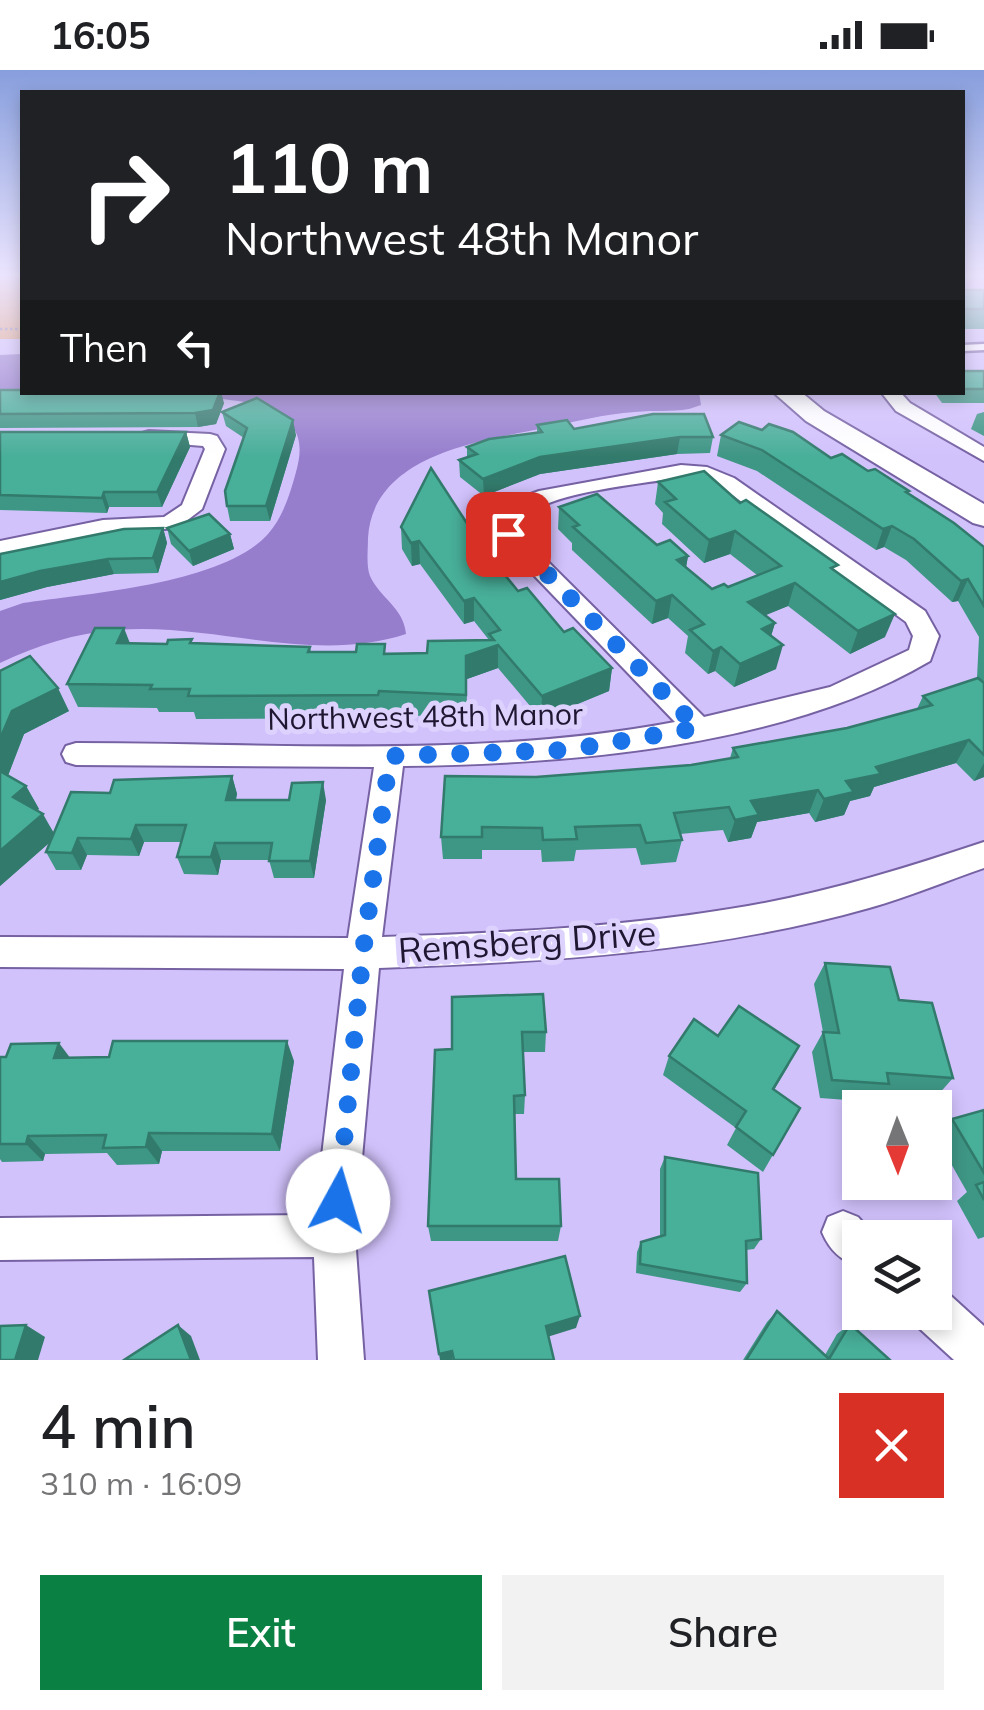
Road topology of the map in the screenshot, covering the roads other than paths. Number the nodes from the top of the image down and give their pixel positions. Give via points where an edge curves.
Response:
1 (789, 395) edge
2 (824, 395) edge
3 (893, 395) edge
4 (119, 437) edge
5 (984, 455) edge
6 (984, 493) edge
7 (984, 517) edge
8 (0, 548) edge
9 (698, 728) junction
10 (76, 754) dead end
11 (390, 756) junction
12 (984, 855) edge
13 (0, 952) edge
14 (363, 952) junction
15 (334, 1236) junction
16 (0, 1239) edge
17 (952, 1328) edge
18 (984, 1356) edge
19 (341, 1360) edge

1 - 7 main road
2 - 6 main road
3 - 5 street
4 - 8 street via 210,440 215,449 183,517
9 - 9 street, Northwest 48th Manor via 508,534 508,521 520,506 682,471 706,473 916,617 926,636 921,654 885,678 785,712
9 - 11 street, Northwest 48th Manor via 568,750
10 - 11 street, Northwest 48th Manor
11 - 14 street
12 - 14 street, Remsberg Drive via 912,884 712,927 551,946
13 - 14 street, Remsberg Drive
14 - 15 street
15 - 16 street
15 - 19 street
17 - 18 street

